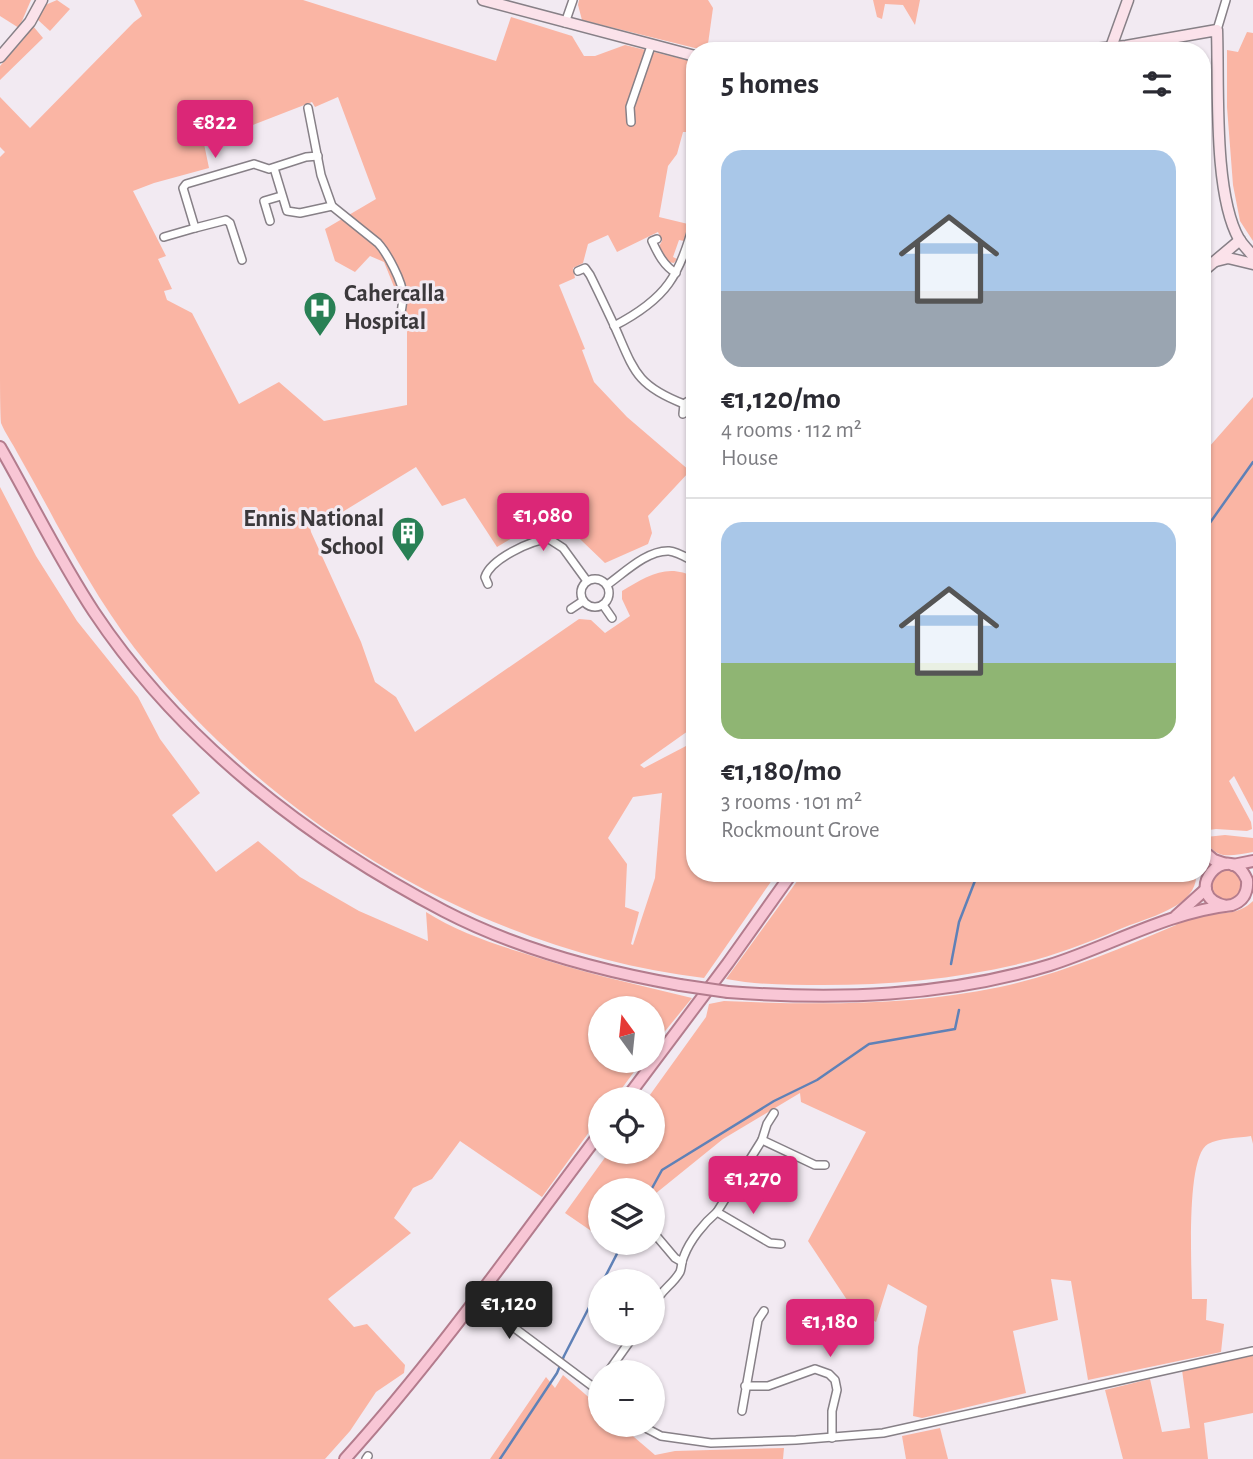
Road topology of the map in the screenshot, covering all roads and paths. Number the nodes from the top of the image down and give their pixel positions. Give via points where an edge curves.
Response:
1 (42, 0) edge
2 (483, 0) edge
3 (573, 0) edge
4 (1128, 0) edge
5 (1226, 0) edge
6 (565, 23) junction
7 (1217, 30) junction
8 (1113, 42) edge
9 (1150, 42) edge
10 (651, 46) junction
11 (686, 54) edge
12 (0, 57) edge
13 (308, 108) dead end
14 (631, 122) dead end
15 (318, 156) junction
16 (274, 168) junction
17 (281, 197) junction
18 (332, 206) junction
19 (270, 221) dead end
20 (195, 228) junction
21 (164, 237) dead end
22 (657, 239) dead end
23 (1240, 240) junction
24 (686, 251) edge
25 (1253, 256) edge
26 (242, 260) dead end
27 (1216, 261) junction
28 (1253, 264) edge
29 (1211, 265) edge
30 (578, 271) dead end
31 (676, 273) junction
32 (399, 325) dead end
33 (614, 326) junction
34 (686, 402) edge
35 (686, 405) edge
36 (683, 414) dead end
37 (0, 447) edge
38 (686, 558) edge
39 (587, 581) junction
40 (488, 584) dead end
41 (607, 585) junction
42 (583, 601) junction
43 (603, 605) junction
44 (571, 610) dead end
45 (612, 618) dead end
46 (1211, 858) edge
47 (1253, 861) edge
48 (1229, 864) junction
49 (1211, 874) edge
50 (786, 882) edge
51 (1205, 882) edge
52 (1207, 882) edge
53 (1250, 884) edge
54 (1206, 885) junction
55 (1226, 906) junction
56 (1174, 918) junction
57 (635, 1087) edge
58 (774, 1113) dead end
59 (762, 1140) junction
60 (588, 1149) edge
61 (825, 1165) dead end
62 (717, 1212) junction
63 (665, 1244) edge
64 (781, 1244) dead end
65 (682, 1262) junction
66 (665, 1288) edge
67 (477, 1300) junction
68 (764, 1311) dead end
69 (1253, 1351) edge
70 (588, 1381) edge
71 (745, 1386) junction
72 (742, 1411) dead end
73 (665, 1437) edge
74 (832, 1438) junction
75 (345, 1459) edge

1 - 12 street
2 - 6 street
3 - 6 street
4 - 8 street
5 - 7 street
6 - 10 street
7 - 9 street
7 - 23 street via 1223,183
10 - 11 street
10 - 14 street via 630,107
13 - 15 street
15 - 16 street
15 - 18 street
16 - 17 street
16 - 20 street via 254,164 186,184 184,198
17 - 18 street via 292,213
17 - 19 street via 264,201
18 - 32 street via 384,250 402,289
20 - 21 street
20 - 26 street via 226,220
22 - 31 street via 652,241 661,258
23 - 25 street
23 - 27 street
24 - 31 street
27 - 28 street via 1228,258
27 - 29 street
30 - 33 street via 584,268 590,275
31 - 33 street via 657,299
33 - 34 street via 639,376 653,390
35 - 36 street
37 - 56 main road, bridge via 94,612 189,726 272,801 358,862 445,912 560,957 627,975 728,992 868,995 940,990 1016,975
38 - 41 street via 677,553 651,555
39 - 40 street via 563,548 549,539 533,541 492,566 485,577
39 - 41 street via 598,579
39 - 42 street via 581,589
41 - 43 street via 609,597
42 - 43 street via 592,607
42 - 44 street
43 - 45 street
46 - 48 main road
47 - 48 main road
48 - 49 main road
48 - 53 main road
50 - 57 main road
51 - 54 main road
52 - 54 main road
53 - 55 main road via 1242,900
54 - 55 main road via 1213,901
54 - 56 main road
55 - 56 main road
58 - 59 street
59 - 61 street via 815,1165
59 - 62 street
60 - 67 main road
62 - 64 street via 770,1243
62 - 65 street via 707,1220
63 - 65 street
65 - 66 street via 675,1279
67 - 70 street
67 - 75 main road
68 - 71 street via 758,1320
69 - 74 street via 895,1430
71 - 72 street
71 - 74 street via 768,1386 815,1369 829,1374 837,1390
73 - 74 street via 710,1443

